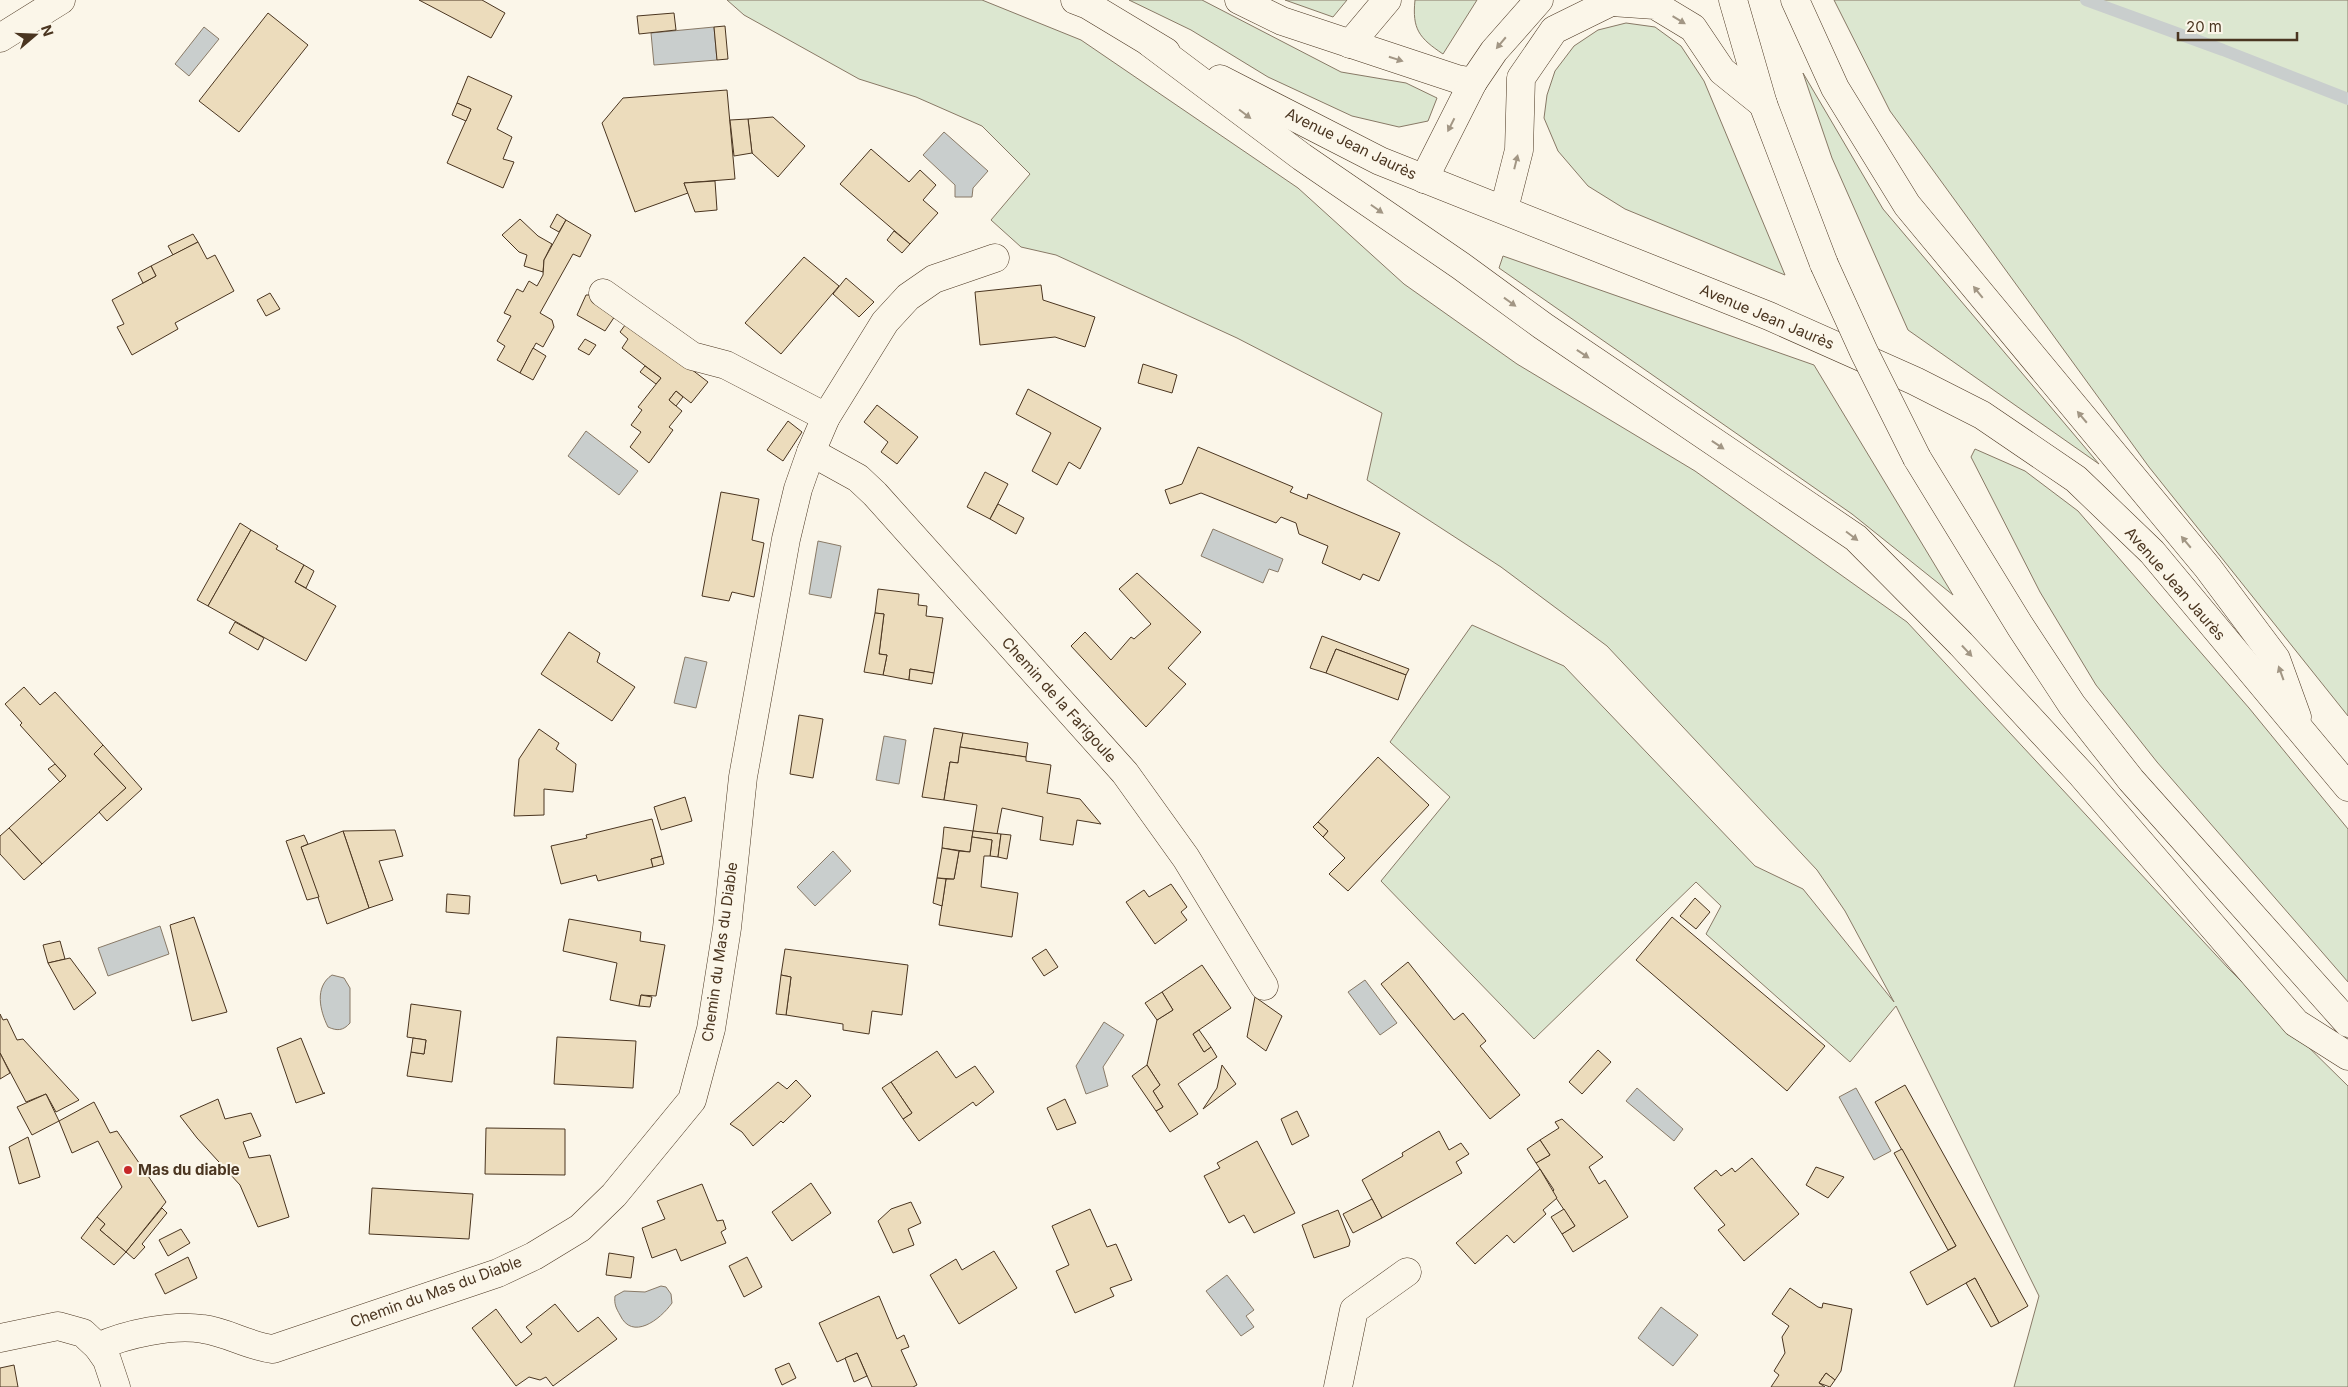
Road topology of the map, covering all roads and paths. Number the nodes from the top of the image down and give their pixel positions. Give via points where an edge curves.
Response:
1 (61, 0) edge
2 (1075, 0) edge
3 (1240, 0) edge
4 (1387, 0) edge
5 (1733, 0) edge
6 (1794, 0) edge
7 (1532, 2) edge
8 (1554, 30) junction
9 (0, 38) edge
10 (1150, 43) junction
11 (1350, 44) junction
12 (1520, 78) junction
13 (1473, 82) junction
14 (1763, 104) junction
15 (1424, 179) junction
16 (1504, 209) junction
17 (995, 258) dead end
18 (603, 293) dead end
19 (826, 417) junction
20 (811, 452) junction
21 (2304, 735) junction
22 (2348, 787) edge
23 (1264, 986) dead end
24 (2348, 1023) edge
25 (2348, 1056) edge
26 (1407, 1272) dead end
27 (0, 1338) edge
28 (98, 1347) junction
29 (116, 1387) edge
30 (1338, 1387) edge

1 - 9 main road
2 - 10 main road, Avenue Jean Jaurès
3 - 11 main road via 1282,21
4 - 11 main road
5 - 14 main road
21 -> 6 main road via 2276,658 2214,576 1907,205 1835,88
7 - 8 main road
7 -> 13 main road
8 - 12 main road
8 -> 14 main road via 1611,2 1655,5 1693,28 1722,71
10 - 15 main road, Avenue Jean Jaurès via 1380,161
10 -> 25 main road via 1302,156 1543,326 1856,538 1961,644 2082,774 2296,1023
11 -> 13 main road
12 - 13 main road
16 -> 12 main road via 1519,150
13 -> 15 main road
14 - 24 main road, bridge via 1824,264 1864,352 1917,458 2020,626 2072,705 2131,780
15 - 16 main road, Avenue Jean Jaurès
16 - 21 main road, Avenue Jean Jaurès via 1769,316 1915,381 1982,415 2076,479 2152,552
17 - 19 main road, Chemin du Mas du Diable via 934,279 908,297 885,322
18 - 19 main road via 692,356 726,366
19 - 20 main road, Chemin du Mas du Diable
20 - 23 main road, Chemin de la Farigoule via 858,478 875,494 1125,773 1186,858
20 - 28 main road, Chemin du Mas du Diable via 786,539 743,777 727,928 711,1029 692,1100 614,1195 580,1228 498,1273 273,1349 203,1328 160,1330 117,1338
21 - 22 main road, Avenue Jean Jaurès
26 - 30 main road via 1354,1310
27 - 28 main road via 58,1326 83,1333
28 - 29 main road via 107,1360

